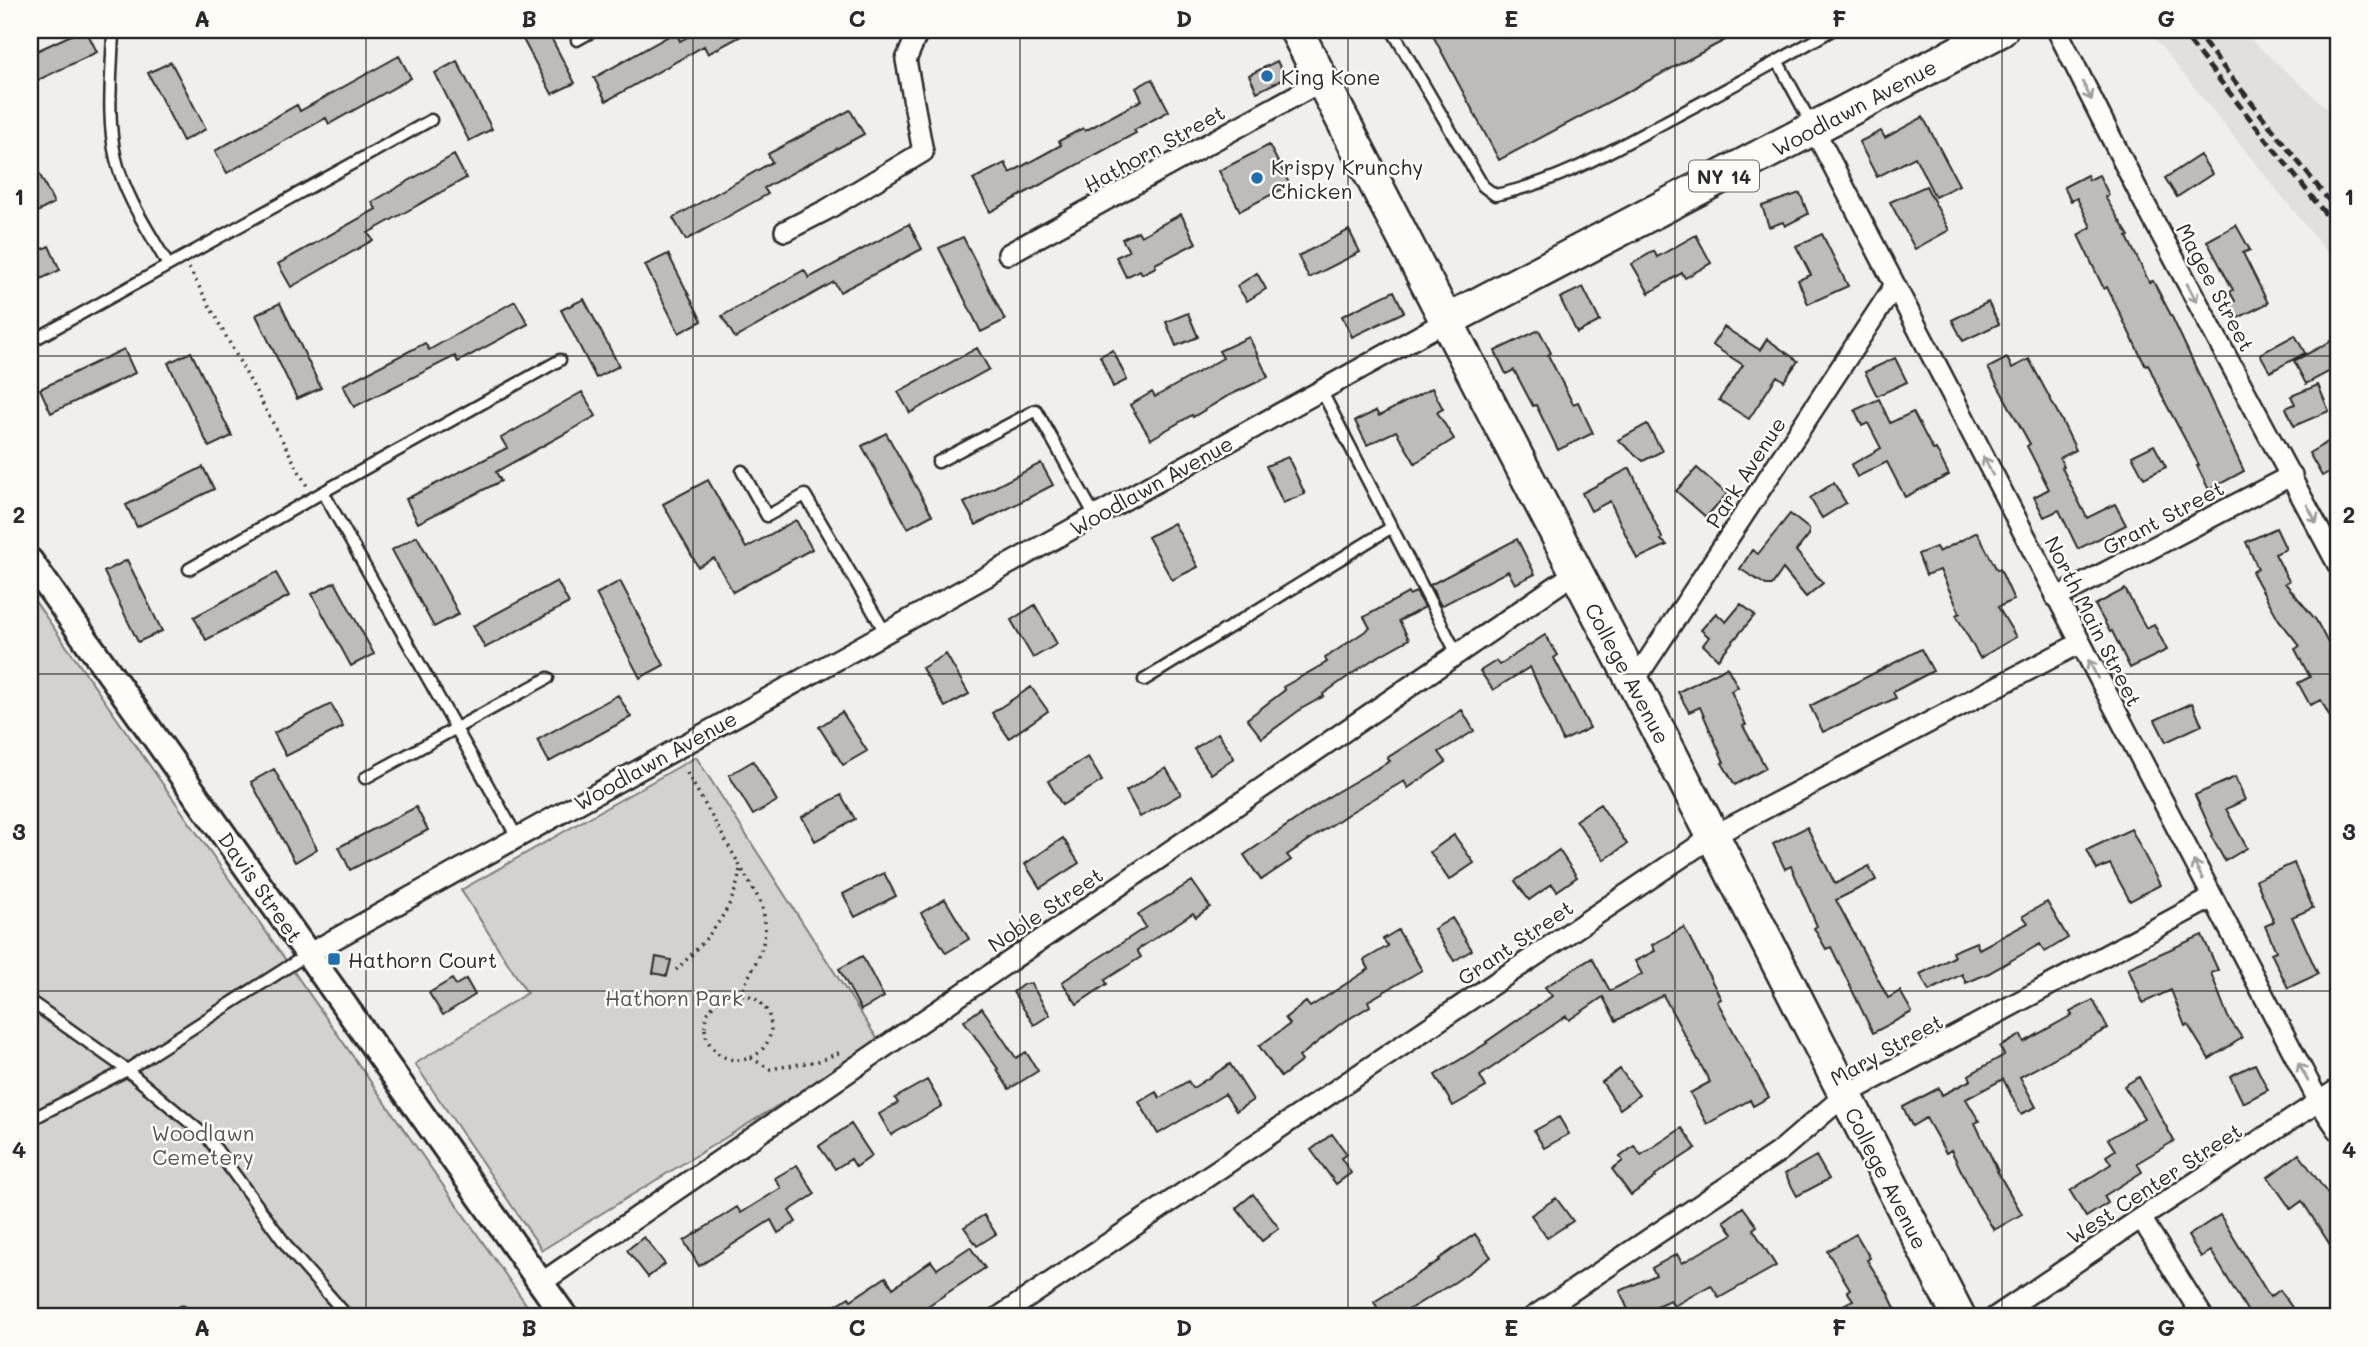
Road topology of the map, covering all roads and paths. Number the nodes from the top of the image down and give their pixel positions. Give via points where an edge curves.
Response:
1 (113, 30) edge
2 (595, 30) edge
3 (923, 30) edge
4 (1296, 30) edge
5 (1392, 30) edge
6 (1832, 30) edge
7 (2001, 30) edge
8 (2057, 30) edge
9 (577, 40) dead end
10 (1778, 62) junction
11 (1322, 81) junction
12 (431, 120) dead end
13 (1814, 129) junction
14 (785, 231) dead end
15 (1008, 254) dead end
16 (183, 257) junction
17 (168, 265) junction
18 (1895, 285) junction
19 (1446, 321) junction
20 (30, 342) edge
21 (560, 360) dead end
22 (1321, 390) junction
23 (938, 462) dead end
24 (741, 471) dead end
25 (2292, 475) junction
26 (318, 494) junction
27 (1095, 516) junction
28 (1392, 527) junction
29 (30, 561) edge
30 (2338, 565) edge
31 (189, 569) dead end
32 (1575, 573) junction
33 (2056, 598) junction
34 (885, 632) junction
35 (2080, 643) junction
36 (1457, 654) junction
37 (548, 678) dead end
38 (1144, 680) dead end
39 (1633, 683) junction
40 (455, 729) junction
41 (687, 773) dead end
42 (365, 778) dead end
43 (1713, 836) junction
44 (517, 837) junction
45 (740, 866) junction
46 (2212, 898) junction
47 (308, 954) junction
48 (676, 970) dead end
49 (741, 993) junction
50 (30, 1001) edge
51 (841, 1052) dead end
52 (751, 1058) junction
53 (127, 1070) junction
54 (2338, 1088) edge
55 (1845, 1095) junction
56 (2319, 1102) junction
57 (30, 1120) edge
58 (2338, 1130) edge
59 (2141, 1218) junction
60 (541, 1283) junction
61 (178, 1317) edge
62 (191, 1317) edge
63 (348, 1317) edge
64 (565, 1317) edge
65 (999, 1317) edge
66 (1533, 1317) edge
67 (1959, 1317) edge
68 (1995, 1317) edge
69 (2203, 1317) edge

1 - 17 lane via 111,128 116,159 128,192
2 - 9 lane
3 - 14 street via 906,60 923,152
4 - 11 main road, College Avenue
5 - 10 lane via 1483,186 1495,195 1545,182 1592,161
6 - 10 lane
7 - 13 main road, Woodlawn Avenue / NY 14
8 -> 25 street, Magee Street via 2139,193
10 - 13 lane
11 - 15 street, Hathorn Street
11 - 19 main road, College Avenue
12 - 16 lane
13 - 18 street, North Main Street
13 - 19 main road, Woodlawn Avenue / NY 14
16 - 17 lane
16 - 26 path
17 - 20 lane
33 -> 18 street, North Main Street
18 - 39 street, Park Avenue
19 - 22 street, Woodlawn Avenue
19 - 32 main road, College Avenue
21 - 26 lane
22 - 27 street, Woodlawn Avenue
22 - 28 lane
23 - 27 lane via 1036,410
24 - 34 lane via 767,516 805,495
25 -> 30 street, Magee Street
25 - 33 street, Grant Street
26 - 31 lane
26 - 40 lane
27 - 34 street, Woodlawn Avenue
28 - 36 lane
28 - 38 lane
29 - 47 street, Davis Street
32 - 36 street, Noble Street
32 - 39 main road, College Avenue
33 - 35 street, North Main Street
34 - 44 street, Woodlawn Avenue
35 - 43 street, Grant Street
46 -> 35 street, North Main Street
36 - 60 street, Noble Street
37 - 40 lane
39 - 43 main road, College Avenue
40 - 42 lane
40 - 44 lane
41 - 45 path
43 - 55 main road, College Avenue
43 - 65 street, Grant Street
44 - 47 street, Woodlawn Avenue
45 - 48 path via 738,886 719,923
45 - 49 path via 766,917 758,959
46 - 55 street, Mary Street
56 -> 46 street, North Main Street
47 - 53 lane
47 - 60 street, Davis Street
49 - 52 path via 761,1002 771,1021 768,1043
49 - 52 path via 719,999 704,1027 720,1055 730,1060
50 - 53 lane
51 - 52 path via 770,1069
53 - 57 lane
53 - 63 lane via 208,1138 292,1253
54 - 56 street, West Center Street
55 - 66 street, Mary Street via 1780,1150
55 - 67 main road, College Avenue
56 - 58 street, North Main Street
56 - 59 street, West Center Street
59 - 68 street, West Center Street
59 - 69 street
60 - 64 street, Davis Street
61 - 62 lane via 182,1312

